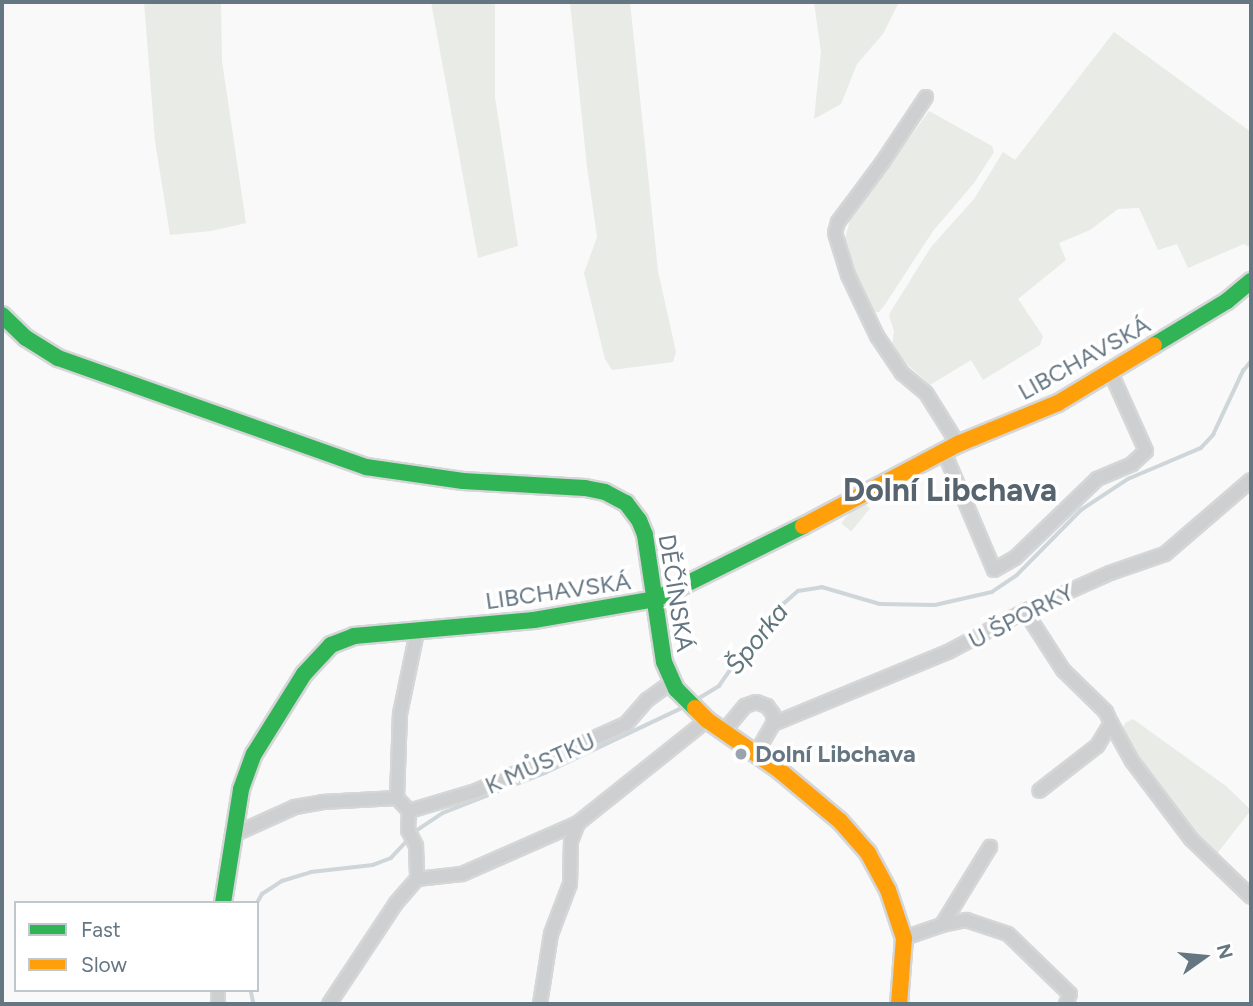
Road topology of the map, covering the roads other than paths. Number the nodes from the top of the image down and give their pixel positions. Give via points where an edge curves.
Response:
1 (926, 97) dead end
2 (1251, 281) edge
3 (2, 315) edge
4 (1111, 373) junction
5 (951, 448) junction
6 (1251, 480) edge
7 (656, 599) junction
8 (1025, 611) junction
9 (417, 632) junction
10 (677, 688) junction
11 (703, 717) junction
12 (1111, 723) junction
13 (773, 724) junction
14 (723, 732) junction
15 (756, 754) junction
16 (1039, 791) dead end
17 (397, 798) junction
18 (409, 811) junction
19 (578, 824) junction
20 (233, 835) junction
21 (990, 847) dead end
22 (417, 879) junction
23 (1251, 897) edge
24 (223, 901) edge
25 (942, 925) junction
26 (904, 938) junction
27 (329, 1004) edge
28 (540, 1004) edge
29 (898, 1004) edge
30 (1066, 1004) edge

1 - 5 street via 838,222 835,233 848,275 877,336 902,373 926,393
2 - 4 street, LIBCHAVSKÁ
3 - 7 street, DĚČÍNSKÁ via 26,338 58,358 366,467 612,494 630,506 643,527
4 - 5 street, LIBCHAVSKÁ via 1058,403
4 - 5 street via 1146,451 1132,464 1097,479 1015,558 994,569
5 - 7 street, LIBCHAVSKÁ
6 - 8 street, U ŠPORKY via 1165,554
7 - 9 street, LIBCHAVSKÁ via 534,620
7 - 10 street, DĚČÍNSKÁ via 664,662
8 - 12 street via 1063,670 1106,712
8 - 13 street, U ŠPORKY via 948,652
9 - 17 street via 400,714
9 - 20 street, LIBCHAVSKÁ via 354,636 319,655 254,754 241,789
10 - 11 street, DĚČÍNSKÁ
10 - 18 street, K MŮSTKU via 647,700 626,724 476,791
11 - 14 street, DĚČÍNSKÁ
11 - 19 street
12 - 16 street via 1097,746
12 - 23 street via 1132,761 1191,839
13 - 14 street via 767,706 756,702 745,706
13 - 15 street
14 - 15 street, DĚČÍNSKÁ
15 - 26 street, DĚČÍNSKÁ via 840,821 868,853 888,890
17 - 18 street
17 - 20 street via 295,807
18 - 22 street
19 - 22 street via 462,874
19 - 28 street via 571,841 570,884 551,933
20 - 24 street, LIBCHAVSKÁ
21 - 25 street
22 - 27 street
25 - 26 street
25 - 30 street via 966,920 1008,934 1070,994
26 - 29 street, DĚČÍNSKÁ

